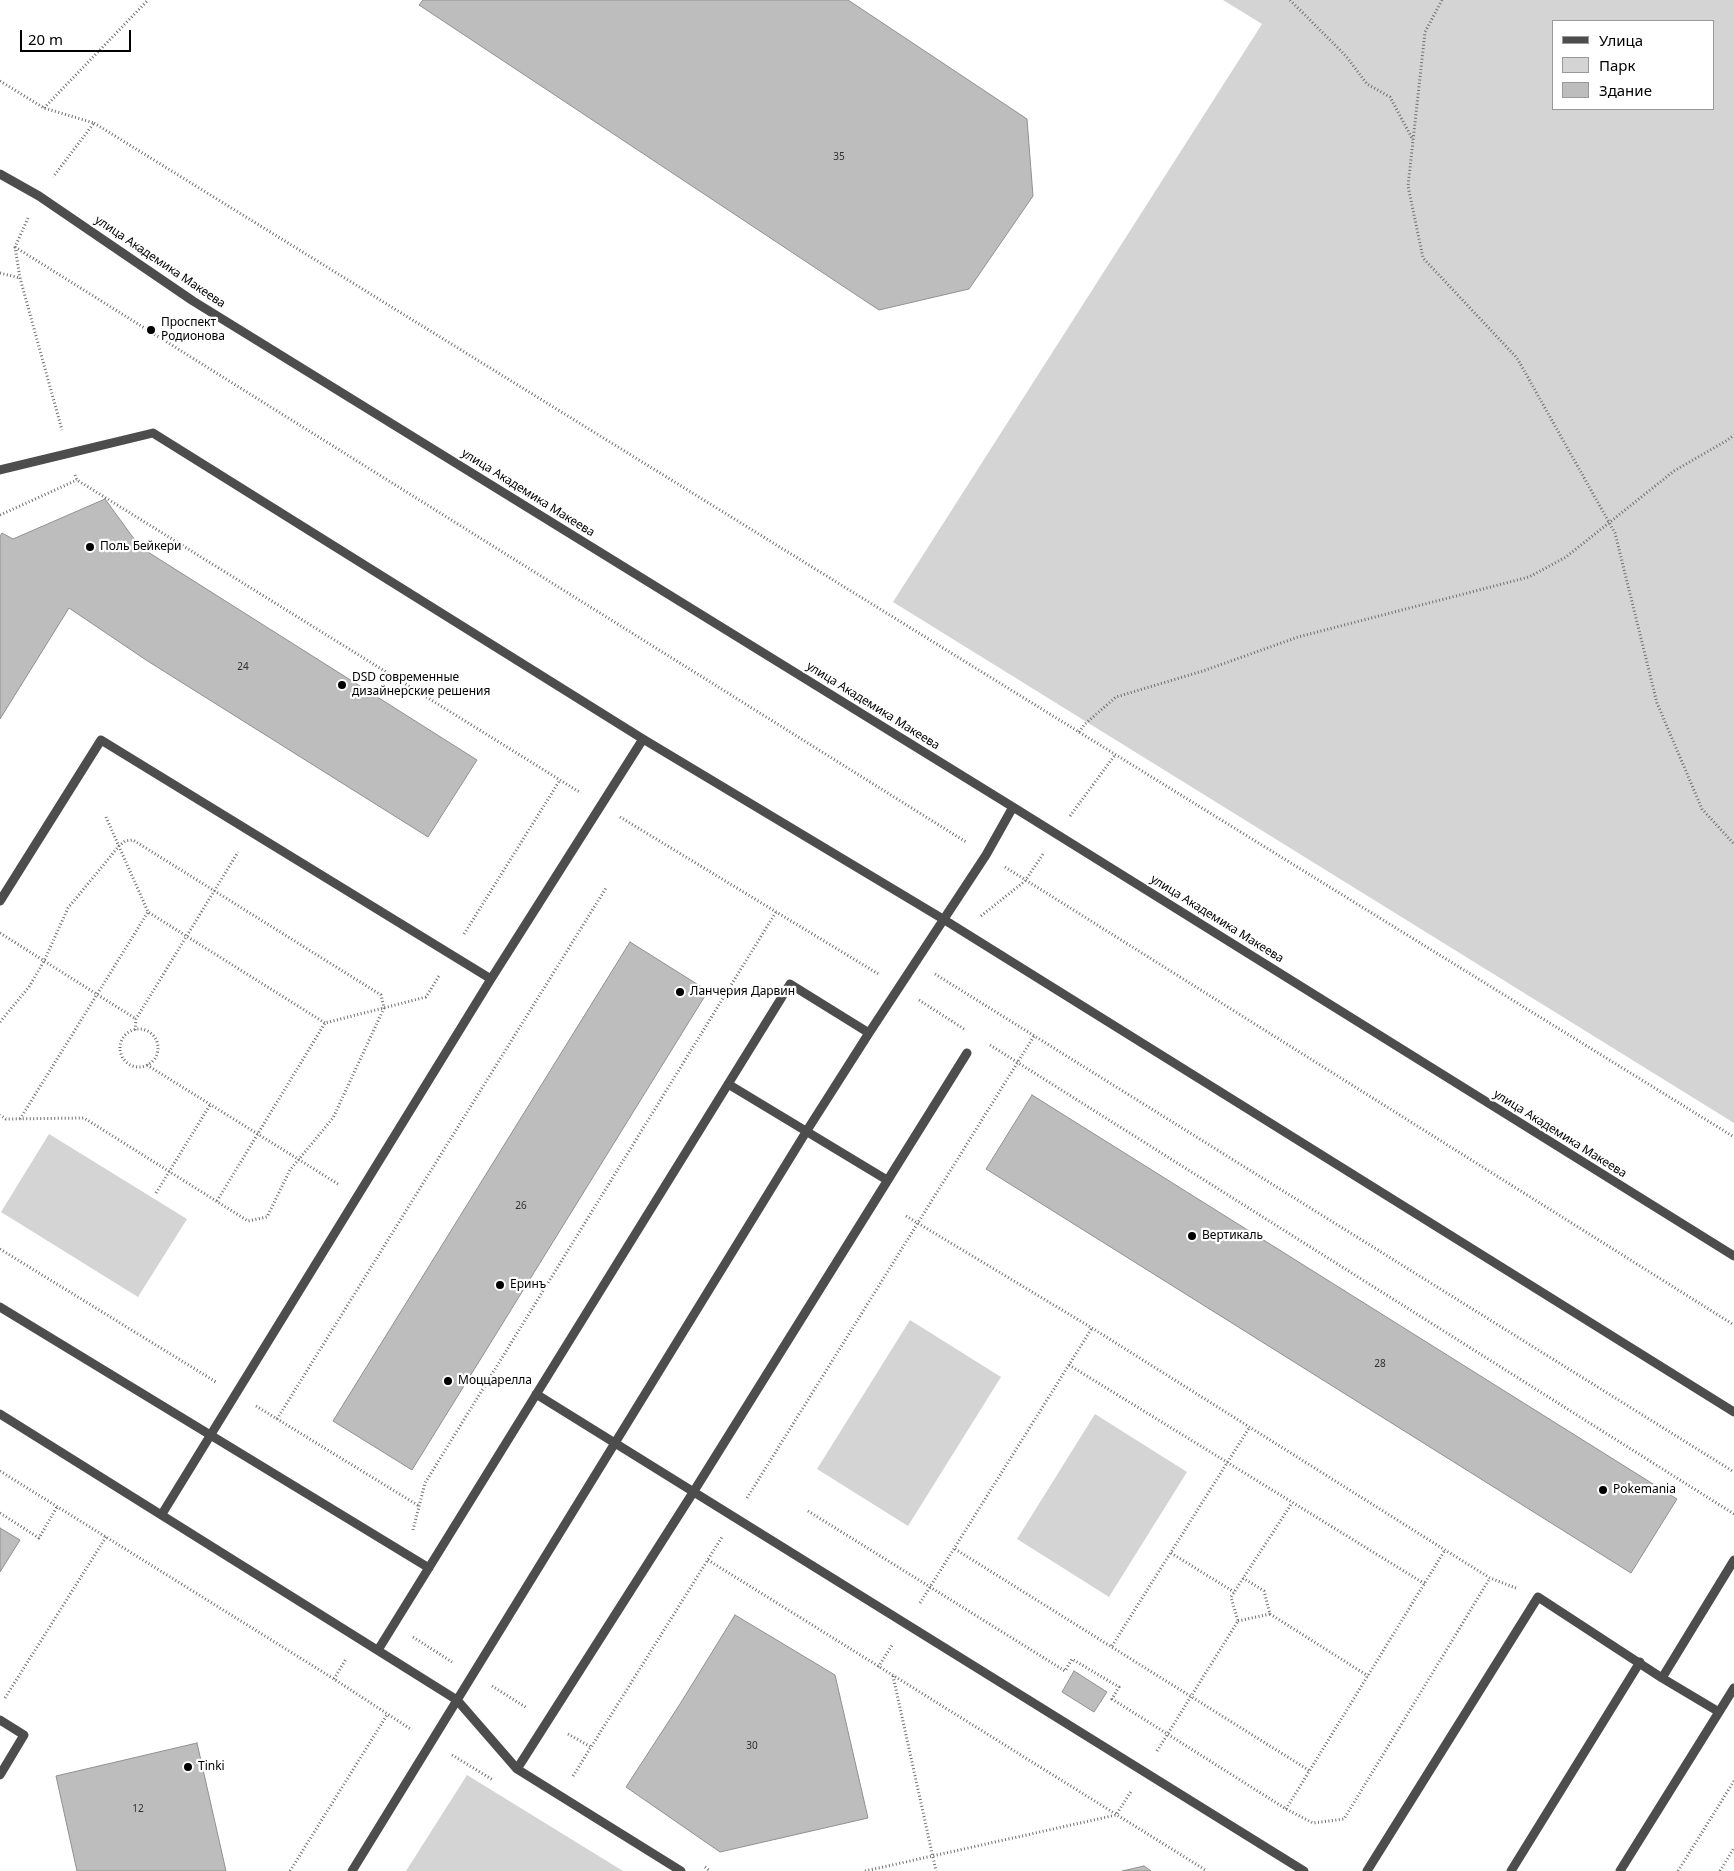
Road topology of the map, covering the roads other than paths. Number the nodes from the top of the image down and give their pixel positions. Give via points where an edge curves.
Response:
1 (0, 174) edge
2 (0, 470) edge
3 (643, 739) junction
4 (1013, 807) junction
5 (0, 901) edge
6 (943, 919) junction
7 (491, 979) junction
8 (868, 1033) junction
9 (967, 1053) dead end
10 (728, 1084) junction
11 (806, 1132) junction
12 (887, 1180) junction
13 (1734, 1256) edge
14 (0, 1306) edge
15 (536, 1394) junction
16 (1734, 1412) edge
17 (0, 1414) edge
18 (210, 1435) junction
19 (616, 1443) junction
20 (694, 1491) junction
21 (162, 1514) junction
22 (1734, 1560) edge
23 (429, 1568) junction
24 (378, 1650) junction
25 (1640, 1662) junction
26 (1662, 1678) junction
27 (1734, 1688) edge
28 (457, 1700) junction
29 (1719, 1712) junction
30 (0, 1720) edge
31 (517, 1769) junction
32 (0, 1775) edge
33 (352, 1871) edge
34 (681, 1871) edge
35 (1304, 1871) edge
36 (1367, 1871) edge
37 (1511, 1871) edge
38 (1620, 1871) edge

1 - 4 street, улица Академика Макеева via 39,196 192,301
2 - 3 street via 153,433
3 - 6 street
3 - 7 street
4 - 6 street via 986,855
4 - 13 street, улица Академика Макеева
5 - 7 street via 101,740
6 - 8 street
6 - 16 street
7 - 18 street
8 - 10 street via 790,984
8 - 11 street
9 - 12 street
10 - 11 street
10 - 15 street
11 - 12 street
11 - 19 street
12 - 20 street
14 - 18 street
15 - 19 street
15 - 23 street
17 - 21 street
18 - 21 street
18 - 23 street
19 - 20 street
19 - 28 street
20 - 31 street
20 - 35 street
21 - 24 street
22 - 26 street
23 - 24 street
24 - 28 street
25 - 26 street
25 - 36 street via 1538,1597
25 - 37 street
26 - 29 street
27 - 29 street
28 - 31 street
28 - 33 street
29 - 38 street
30 - 32 street via 24,1736
31 - 34 street

